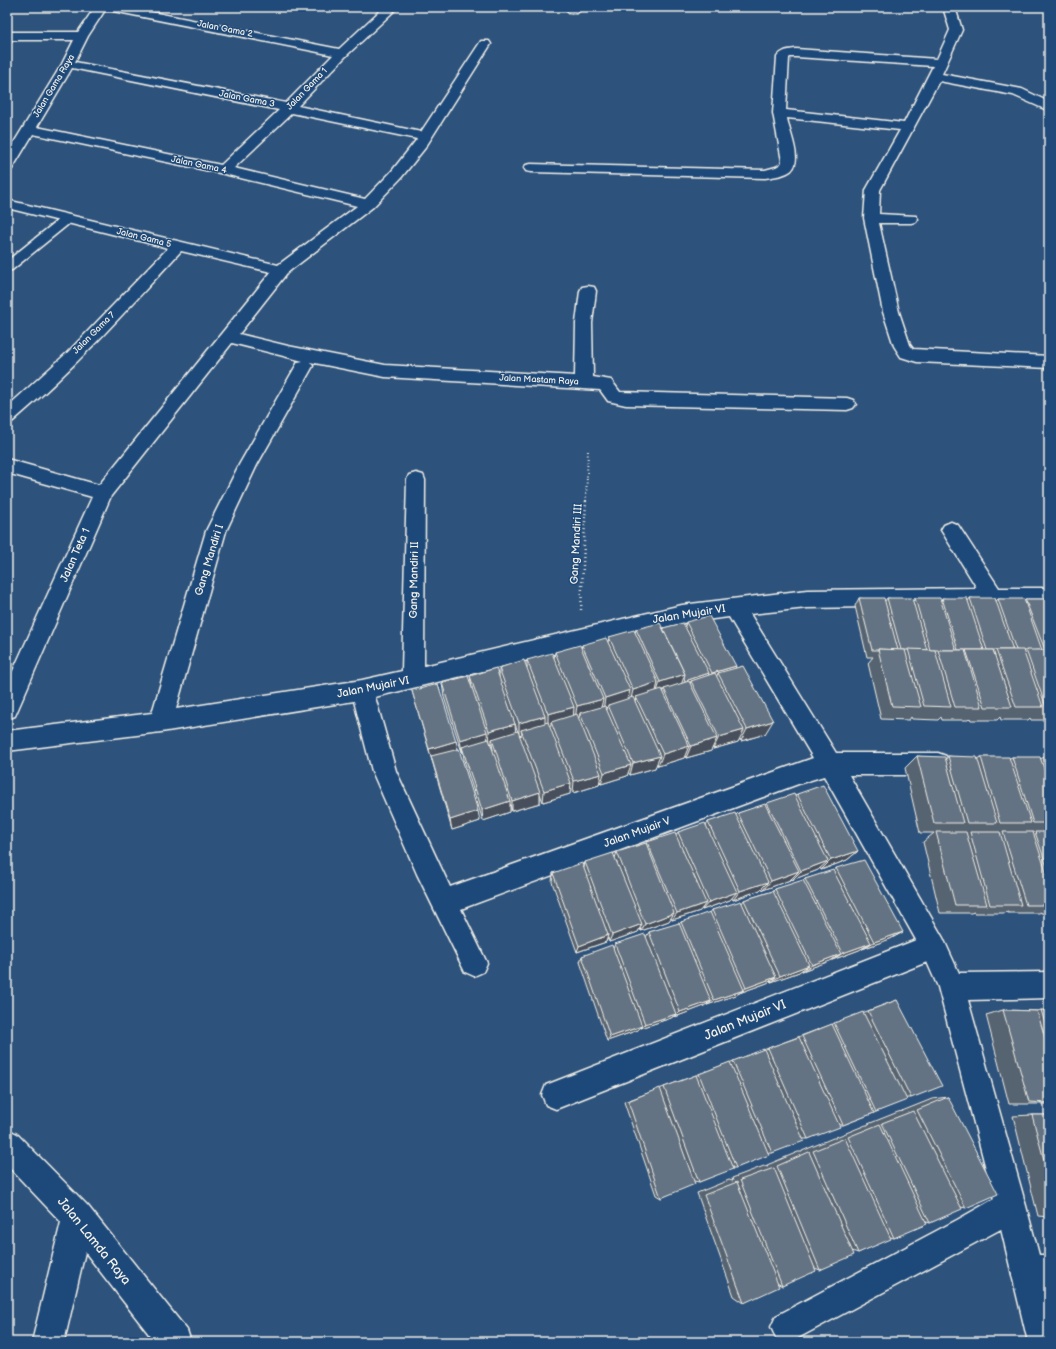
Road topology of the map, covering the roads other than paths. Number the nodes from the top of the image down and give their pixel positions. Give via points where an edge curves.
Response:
1 (101, 7) edge
2 (108, 7) edge
3 (390, 7) edge
4 (949, 7) edge
5 (125, 8) edge
6 (7, 36) edge
7 (82, 36) junction
8 (485, 44) dead end
9 (342, 53) junction
10 (940, 63) junction
11 (68, 64) junction
12 (935, 76) junction
13 (1049, 107) edge
14 (289, 108) junction
15 (780, 113) junction
16 (908, 127) junction
17 (26, 133) junction
18 (7, 137) edge
19 (425, 137) junction
20 (7, 166) edge
21 (531, 168) dead end
22 (224, 170) junction
23 (7, 204) edge
24 (368, 204) junction
25 (871, 218) junction
26 (67, 219) junction
27 (911, 219) dead end
28 (178, 246) junction
29 (7, 267) edge
30 (281, 270) junction
31 (588, 291) dead end
32 (228, 336) junction
33 (1049, 362) edge
34 (304, 366) dead end
35 (584, 382) junction
36 (847, 404) dead end
37 (7, 417) edge
38 (7, 466) edge
39 (416, 480) dead end
40 (103, 493) junction
41 (951, 530) dead end
42 (1049, 596) edge
43 (994, 597) junction
44 (734, 607) junction
45 (682, 614) junction
46 (414, 686) junction
47 (362, 690) junction
48 (7, 709) edge
49 (161, 722) junction
50 (7, 741) edge
51 (830, 764) junction
52 (956, 764) edge
53 (444, 902) junction
54 (934, 947) junction
55 (474, 964) dead end
56 (1049, 985) edge
57 (951, 987) junction
58 (556, 1095) dead end
59 (7, 1144) edge
60 (1012, 1206) junction
61 (77, 1217) junction
62 (1038, 1271) edge
63 (787, 1327) dead end
64 (48, 1342) edge
65 (175, 1342) edge
66 (1044, 1342) edge

1 - 7 street, Jalan Gama Raya
2 - 5 street, Jalan Gama 2
3 - 9 street, Jalan Gama 1
4 - 10 street via 956,30
5 - 9 street, Jalan Gama 2
6 - 7 street
7 - 11 street, Jalan Gama Raya
8 - 19 street, Jalan Teta 1
9 - 14 street, Jalan Gama 1
10 - 12 street
10 - 15 street via 787,54 783,57 780,80
11 - 14 street, Jalan Gama 3
11 - 17 street, Jalan Gama Raya
12 - 13 street via 1017,92
12 - 16 street
14 - 19 street, Jalan Gama 3
14 - 22 street, Jalan Gama 1
15 - 16 street
15 - 21 street via 789,163 785,168 765,174
16 - 25 street via 873,190
17 - 18 street, Jalan Gama 4
17 - 20 street, Jalan Gama Raya
17 - 22 street, Jalan Gama 4
19 - 24 street, Jalan Teta 1 via 396,175
22 - 24 street, Jalan Gama 4
23 - 26 street, Jalan Gama 5
24 - 30 street, Jalan Teta 1
25 - 27 street
25 - 33 street via 891,312 902,346 907,353 917,356
26 - 28 street, Jalan Gama 5
26 - 29 lane
28 - 30 street, Jalan Gama 5
28 - 37 street, Jalan Gama 7 via 94,335
30 - 32 street, Jalan Teta 1
31 - 35 street via 584,323
32 - 35 street, Jalan Mastam Raya via 288,352 385,371
32 - 40 street, Jalan Teta 1
34 - 49 street, Gang Mandiri I via 248,464 216,531
35 - 36 street, Jalan Mastam Raya via 604,384 614,396 626,399
38 - 40 street
39 - 46 street, Gang Mandiri II
40 - 48 street, Jalan Teta 1
41 - 43 street
42 - 43 street, Jalan Mujair VI
43 - 44 street, Jalan Mujair VI via 807,599
44 - 45 street, Jalan Mujair VI
44 - 51 street
45 - 46 street, Jalan Mujair VI via 580,638
45 - 46 street via 680,621
46 - 47 street, Jalan Mujair VI
47 - 49 street, Jalan Mujair VI
47 - 53 street via 384,771
49 - 50 street, Jalan Mujair VI
51 - 52 street, Jalan Mujair V
51 - 53 street, Jalan Mujair V via 801,772
51 - 54 street
53 - 55 street
54 - 57 street
54 - 58 street, Jalan Mujair VI
56 - 57 street
57 - 60 street
59 - 61 street, Jalan Lamda Raya
60 - 62 street
60 - 63 street
61 - 64 street
61 - 65 street, Jalan Lamda Raya
62 - 66 street

